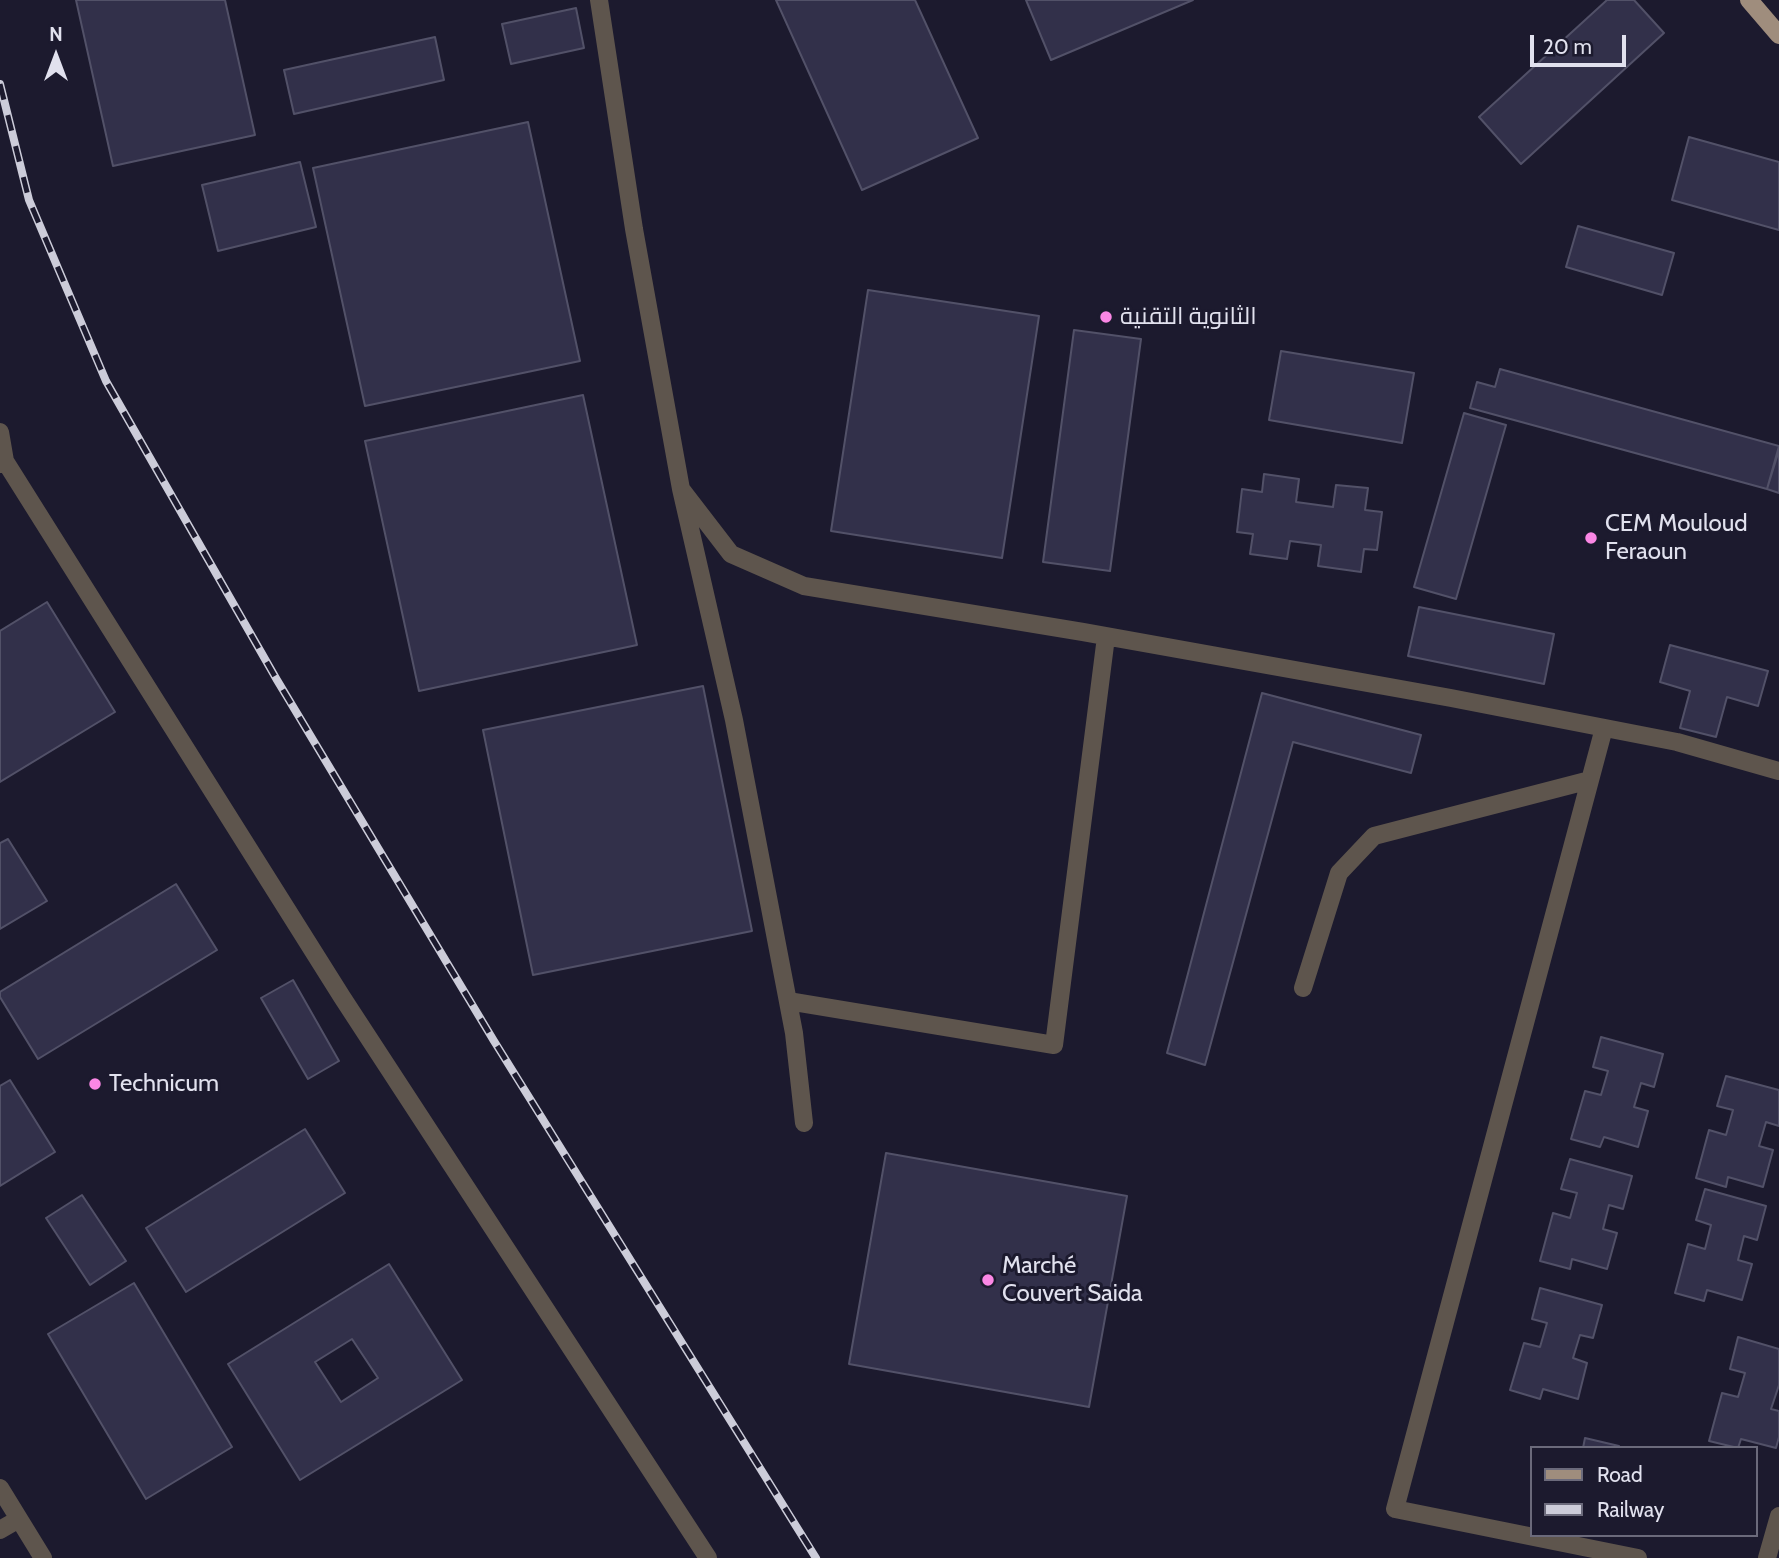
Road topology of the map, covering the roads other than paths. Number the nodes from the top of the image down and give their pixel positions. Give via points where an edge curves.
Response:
1 (598, 0) edge
2 (1749, 0) edge
3 (1779, 35) edge
4 (0, 432) edge
5 (3, 462) edge
6 (681, 489) junction
7 (1106, 637) junction
8 (1604, 728) junction
9 (1779, 771) edge
10 (1590, 780) junction
11 (1303, 988) dead end
12 (788, 1001) junction
13 (804, 1123) dead end
14 (0, 1488) edge
15 (1779, 1516) edge
16 (19, 1519) junction
17 (0, 1530) edge
18 (1530, 1536) edge
19 (1534, 1537) edge
20 (43, 1558) edge
21 (708, 1558) edge
22 (1638, 1558) edge
23 (1767, 1558) edge

1 - 6 street
2 - 3 main road
4 - 5 street
5 - 21 street via 342,997
6 - 7 street via 731,554 804,586
6 - 12 street via 734,720
7 - 8 street
7 - 12 street via 1054,1045
8 - 9 street via 1677,742
8 - 10 street
10 - 11 street via 1374,836 1339,873
10 - 18 street via 1395,1509
12 - 13 street
14 - 16 street
15 - 23 street
16 - 17 street
16 - 20 street
19 - 22 street

